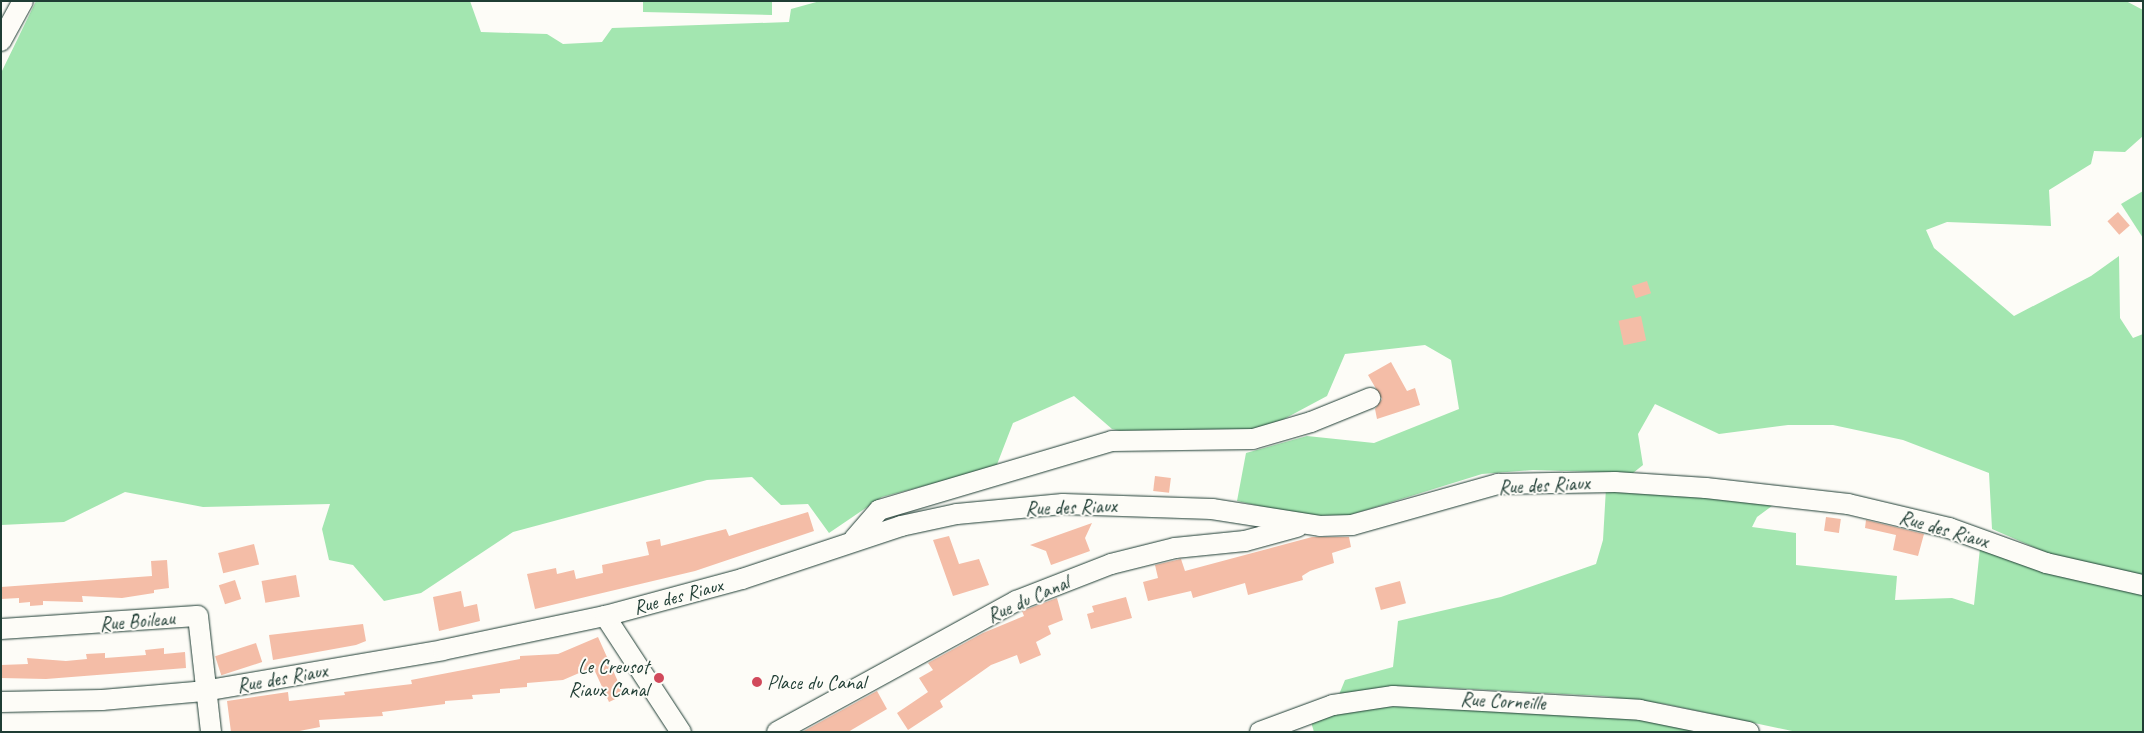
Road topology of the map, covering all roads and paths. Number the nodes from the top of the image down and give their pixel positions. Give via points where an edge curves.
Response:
1 (23, 1) edge
2 (1, 41) edge
3 (1370, 398) dead end
4 (1301, 525) junction
5 (854, 540) junction
6 (2143, 585) edge
7 (605, 616) junction
8 (1, 629) edge
9 (204, 691) junction
10 (1, 702) edge
11 (211, 732) edge
12 (682, 732) edge
13 (777, 732) edge
14 (1260, 732) edge
15 (1749, 732) edge

1 - 2 street
3 - 5 street via 1311,422 1253,439 1112,441 879,510
4 - 5 street, Rue des Riaux via 1212,509 1063,504 958,514
4 - 6 street, Rue des Riaux via 1352,525 1498,484 1616,482 1715,489 1848,504 1949,528 2046,563
4 - 13 street, Rue du Canal via 1245,541 1175,548 1094,571 1016,601
5 - 7 street, Rue des Riaux via 742,579
7 - 9 street, Rue des Riaux via 443,650
7 - 12 street
8 - 9 street, Rue Boileau via 198,616
9 - 10 street, Rue des Riaux via 102,700
9 - 11 street
14 - 15 street, Rue Corneille via 1333,705 1393,696 1640,710

